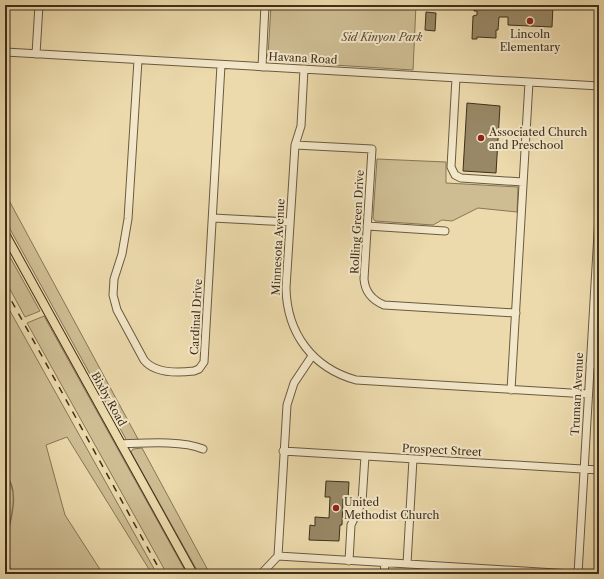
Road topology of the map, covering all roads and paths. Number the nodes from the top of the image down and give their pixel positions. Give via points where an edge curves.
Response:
1 (39, 5) edge
2 (265, 5) edge
3 (5, 52) edge
4 (36, 54) junction
5 (138, 60) junction
6 (221, 65) junction
7 (262, 67) junction
8 (304, 70) junction
9 (456, 78) junction
10 (529, 82) junction
11 (599, 86) edge
12 (295, 145) junction
13 (524, 182) junction
14 (599, 216) edge
15 (213, 218) junction
16 (290, 222) junction
17 (367, 226) junction
18 (445, 231) dead end
19 (5, 234) edge
20 (597, 277) edge
21 (516, 313) junction
22 (312, 356) junction
23 (590, 364) junction
24 (599, 365) edge
25 (511, 390) junction
26 (588, 394) junction
27 (121, 444) junction
28 (203, 449) dead end
29 (283, 451) junction
30 (365, 456) junction
31 (413, 459) junction
32 (584, 469) junction
33 (599, 470) edge
34 (278, 556) junction
35 (349, 561) junction
36 (385, 563) junction
37 (407, 564) junction
38 (193, 574) edge
39 (260, 574) edge
40 (384, 574) edge
41 (572, 574) edge
42 (578, 574) edge

1 - 4 street
2 - 7 street
3 - 4 street, Havana Road
4 - 5 street, Havana Road
5 - 6 street, Havana Road
5 - 15 street, Cardinal Drive via 128,219 122,254 114,279 113,295 117,310 144,360 155,369 194,371 204,362
6 - 7 street, Havana Road
6 - 15 street, Cardinal Drive
7 - 8 street, Havana Road
8 - 9 street, Havana Road
8 - 12 street, Minnesota Avenue via 301,126
9 - 10 street, Havana Road
9 - 13 street via 450,167 455,175 461,178
10 - 11 street, Havana Road
10 - 13 street
12 - 16 street, Minnesota Avenue
12 - 17 street, Rolling Green Drive via 372,149
13 - 21 street
14 - 20 street, Truman Avenue
15 - 16 street
16 - 22 street, Minnesota Avenue via 286,288 288,312 296,334
17 - 18 street
17 - 21 street, Rolling Green Drive via 365,284 369,295 378,303
19 - 27 main road, Bixby Road
20 - 23 street, Truman Avenue
21 - 25 street
22 - 25 street, Minnesota Avenue via 334,372 356,380
22 - 29 street via 290,392
23 - 24 street
23 - 26 street, Truman Avenue
25 - 26 street, Minnesota Avenue
26 - 32 street, Truman Avenue
27 - 28 street via 191,445
27 - 38 main road, Bixby Road
29 - 30 street, Prospect Street
29 - 34 street
30 - 31 street, Prospect Street
30 - 35 street via 362,502 351,524
31 - 32 street, Prospect Street
31 - 37 street
32 - 33 street, Prospect Street
32 - 42 street, Truman Avenue
34 - 35 street
34 - 39 street
35 - 36 street
36 - 37 street
36 - 40 street
37 - 41 street

